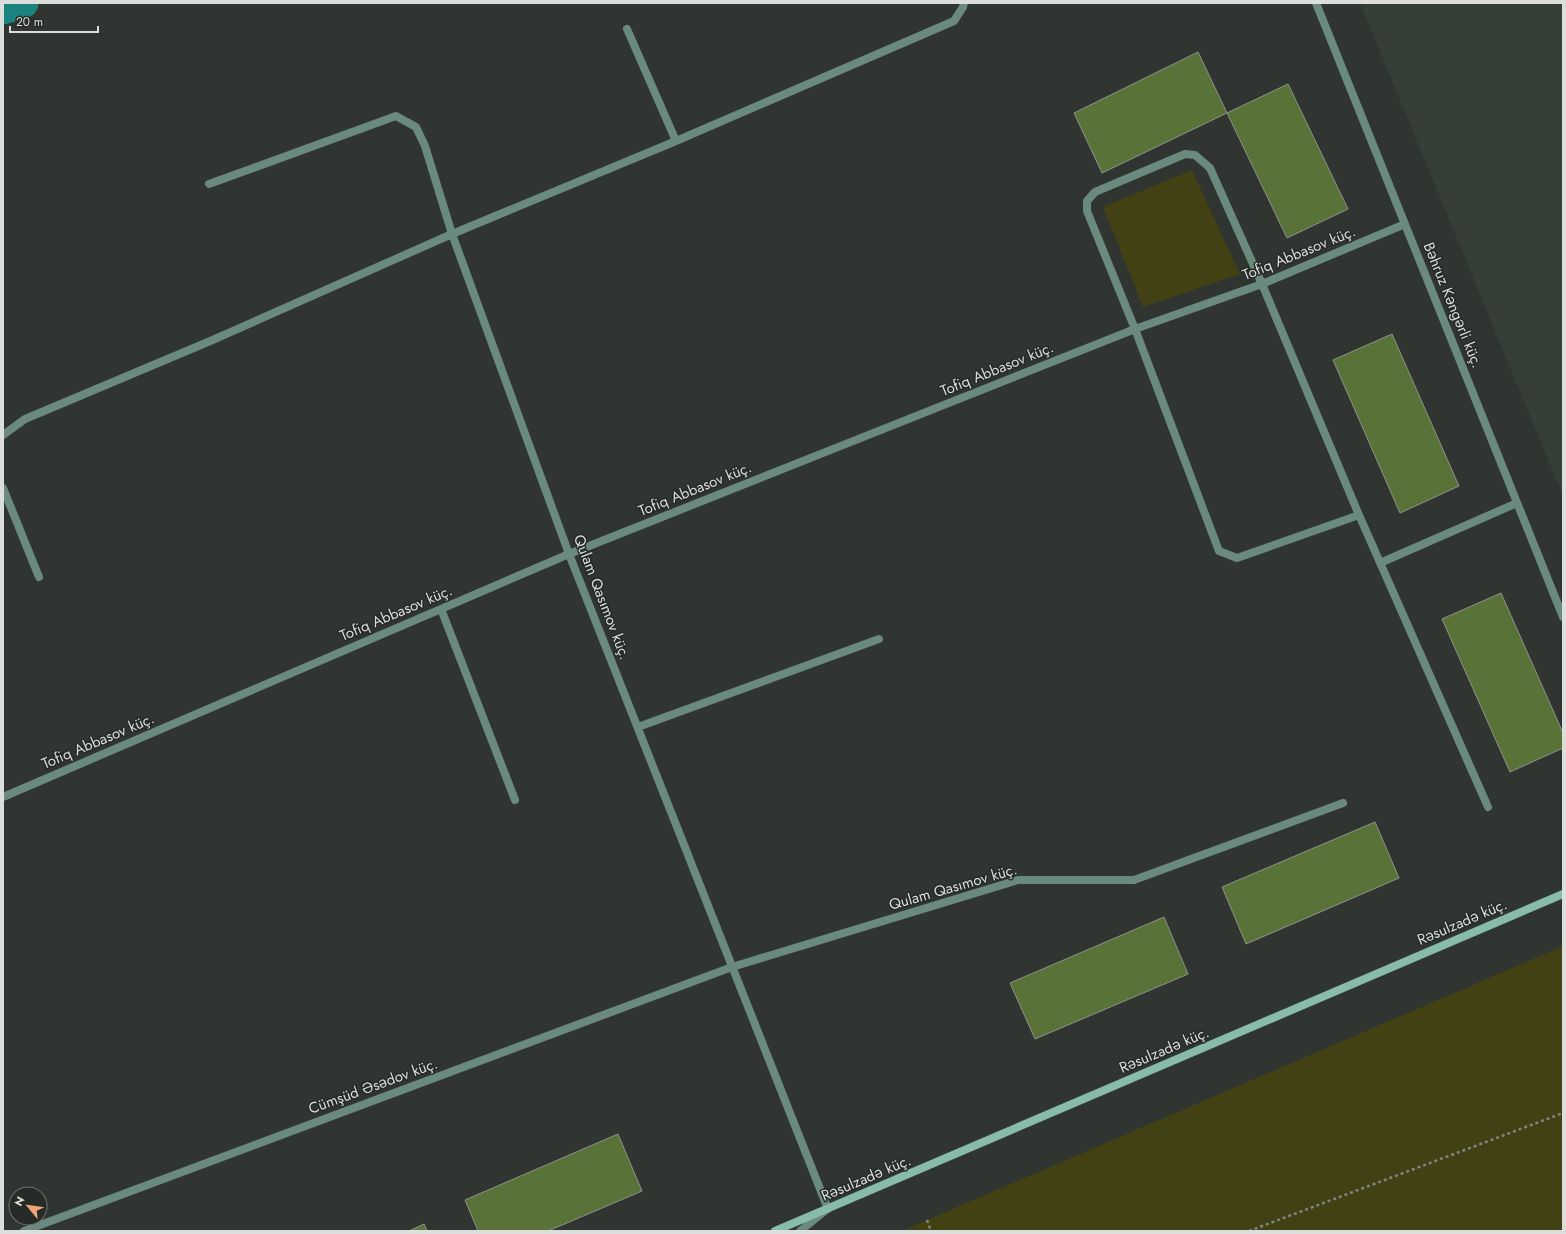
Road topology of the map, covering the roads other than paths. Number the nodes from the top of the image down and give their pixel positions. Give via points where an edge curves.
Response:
1 (964, 3) edge
2 (1316, 3) edge
3 (626, 30) dead end
4 (676, 141) junction
5 (209, 184) dead end
6 (1405, 224) junction
7 (452, 234) junction
8 (1262, 284) junction
9 (1136, 329) junction
10 (3, 435) edge
11 (3, 488) edge
12 (1517, 503) junction
13 (1359, 514) junction
14 (569, 554) junction
15 (1380, 563) junction
16 (39, 577) dead end
17 (441, 609) junction
18 (1563, 617) edge
19 (879, 639) dead end
20 (638, 728) junction
21 (3, 796) edge
22 (515, 800) dead end
23 (1343, 803) dead end
24 (1488, 807) dead end
25 (1563, 894) edge
26 (732, 968) junction
27 (828, 1209) junction
28 (24, 1231) edge
29 (776, 1231) edge
30 (800, 1231) edge

1 - 4 street via 954,21
2 - 6 street, Bəhruz Kəngərli küç.
3 - 4 street
4 - 7 street
5 - 7 street, Qulam Qasımov küç. via 396,116 416,128 425,146
6 - 8 street, Tofiq Abbasov küç.
6 - 12 street, Bəhruz Kəngərli küç.
7 - 10 street via 208,342 25,419
7 - 14 street, Qulam Qasımov küç.
8 - 9 street, Tofiq Abbasov küç.
8 - 9 street via 1210,168 1195,155 1185,154 1095,192 1087,201 1087,211
8 - 13 street
9 - 13 street via 1220,551 1237,558
9 - 14 street, Tofiq Abbasov küç.
11 - 16 street
12 - 15 street
12 - 18 street, Bəhruz Kəngərli küç.
13 - 15 street
14 - 17 street, Tofiq Abbasov küç.
14 - 20 street, Qulam Qasımov küç.
15 - 24 street
17 - 21 street, Tofiq Abbasov küç.
17 - 22 street
19 - 20 street
20 - 26 street, Qulam Qasımov küç.
23 - 26 street, Qulam Qasımov küç. via 1134,880 1018,880
25 - 27 main road, Rəsulzadə küç.
26 - 27 street, Qulam Qasımov küç.
26 - 28 street, Cümşüd Əsədov küç.
27 - 29 main road, Rəsulzadə küç.
27 - 30 street

